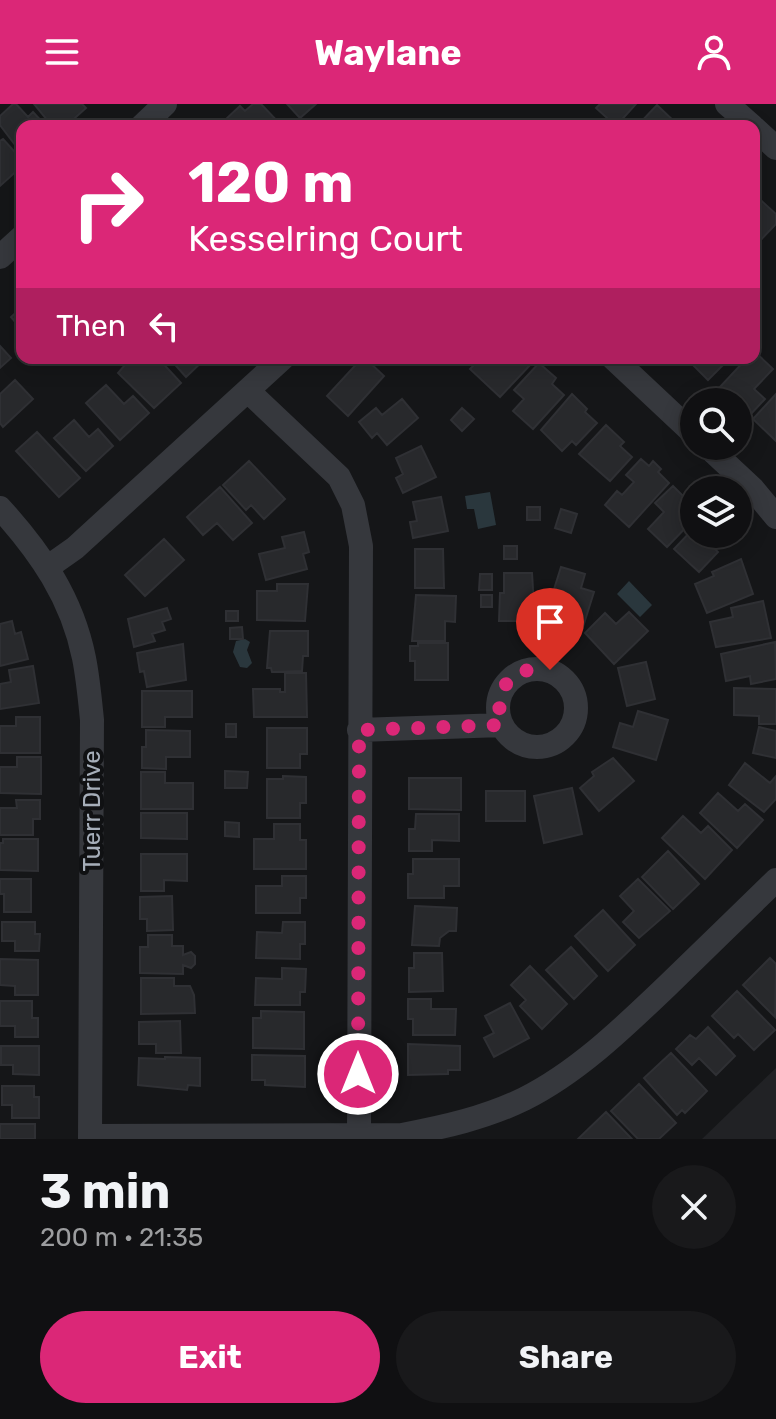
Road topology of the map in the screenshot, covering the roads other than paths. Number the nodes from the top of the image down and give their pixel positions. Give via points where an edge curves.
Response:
1 (165, 104) edge
2 (727, 104) edge
3 (148, 120) edge
4 (745, 120) edge
5 (760, 133) edge
6 (776, 148) edge
7 (16, 242) edge
8 (0, 257) edge
9 (277, 364) edge
10 (619, 364) edge
11 (248, 391) junction
12 (680, 421) edge
13 (722, 460) edge
14 (0, 508) edge
15 (776, 517) edge
16 (48, 567) junction
17 (502, 725) dead end
18 (359, 730) junction
19 (776, 880) edge
20 (359, 1136) junction
21 (90, 1138) edge

1 - 3 street
2 - 4 street
5 - 6 street
7 - 8 street
9 - 11 street
10 - 12 street
11 - 16 street
11 - 18 street via 339,477 353,505 361,546
13 - 15 street
14 - 16 street, Tuerr Drive
16 - 21 street, Tuerr Drive via 69,606 84,658 92,720
17 - 18 street
18 - 20 street
19 - 20 street via 573,1069 487,1114 402,1135
20 - 21 street

